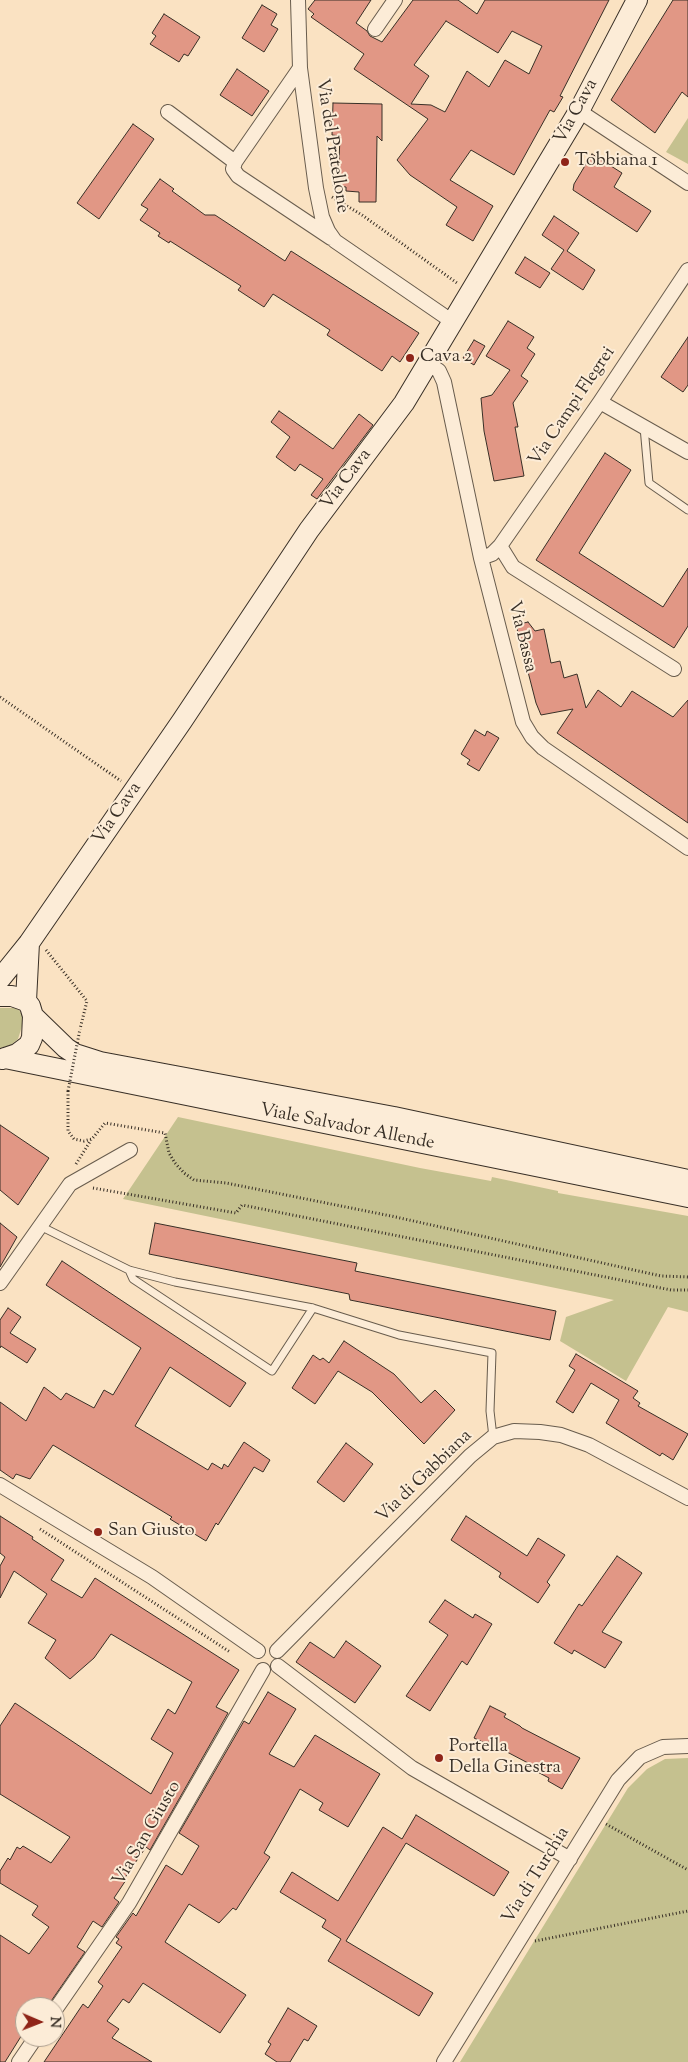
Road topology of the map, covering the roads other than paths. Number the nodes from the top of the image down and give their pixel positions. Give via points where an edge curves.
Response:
1 (298, 0) edge
2 (637, 0) edge
3 (392, 1) edge
4 (375, 29) dead end
5 (300, 68) junction
6 (579, 111) junction
7 (168, 112) dead end
8 (236, 162) junction
9 (688, 183) edge
10 (335, 241) junction
11 (688, 270) edge
12 (453, 322) junction
13 (428, 363) junction
14 (600, 402) junction
15 (644, 426) junction
16 (688, 452) edge
17 (688, 510) edge
18 (500, 546) junction
19 (481, 558) junction
20 (674, 669) dead end
21 (688, 848) edge
22 (29, 943) junction
23 (0, 979) edge
24 (0, 996) edge
25 (29, 1008) junction
26 (3, 1059) edge
27 (130, 1150) dead end
28 (688, 1180) edge
29 (688, 1197) edge
30 (40, 1226) junction
31 (129, 1270) junction
32 (0, 1283) edge
33 (313, 1308) junction
34 (493, 1437) junction
35 (0, 1485) edge
36 (688, 1498) edge
37 (258, 1651) junction
38 (277, 1651) junction
39 (278, 1666) junction
40 (263, 1670) junction
41 (688, 1746) edge
42 (570, 1859) junction
43 (64, 1997) edge
44 (29, 2047) edge
45 (19, 2062) edge
46 (444, 2062) edge

1 - 5 street, Via del Pratellone
2 - 6 main road, Via Cava
3 - 4 street
5 - 8 street
5 - 10 street, Via del Pratellone via 316,188 322,217
6 - 9 street
6 - 12 main road, Via Cava
7 - 8 street
8 - 10 street via 234,170 238,176
10 - 12 street, Via del Pratellone
11 - 14 street, Via Campi Flegrei
12 - 13 main road, Via Cava
13 - 19 street, Via Bassa via 439,371 444,382
13 - 22 main road, Via Cava via 404,403 309,530
14 - 15 street
14 - 18 street, Via Campi Flegrei
15 - 16 street
15 - 17 lane via 649,483
18 - 19 street, Via Campi Flegrei
18 - 20 street via 513,566
19 - 21 street, Via Bassa via 523,722 532,737 543,748
22 - 23 main road, Via Cava
22 - 25 main road
24 - 25 main road via 12,996
25 - 26 main road via 32,1038 29,1045
25 - 28 main road, Viale Salvador Allende via 66,1048 100,1062 394,1117
26 - 29 main road, Viale Salvador Allende
27 - 30 street via 70,1184
30 - 31 lane
30 - 32 street
31 - 33 lane
31 - 33 lane via 133,1279 272,1371
33 - 34 lane via 398,1335 492,1353 490,1411
34 - 36 street, Via di Gabbiana via 514,1431 561,1435 588,1445
34 - 38 street, Via di Gabbiana via 470,1456
35 - 37 street via 152,1577
37 - 38 street via 267,1647
37 - 40 street via 256,1663
38 - 39 street via 280,1657
39 - 40 street via 270,1671
39 - 42 street via 412,1768
40 - 43 street, Via San Giusto via 129,1903
41 - 42 street, Via di Turchia via 663,1747 640,1757 618,1780
42 - 46 street, Via di Turchia
44 - 45 street

